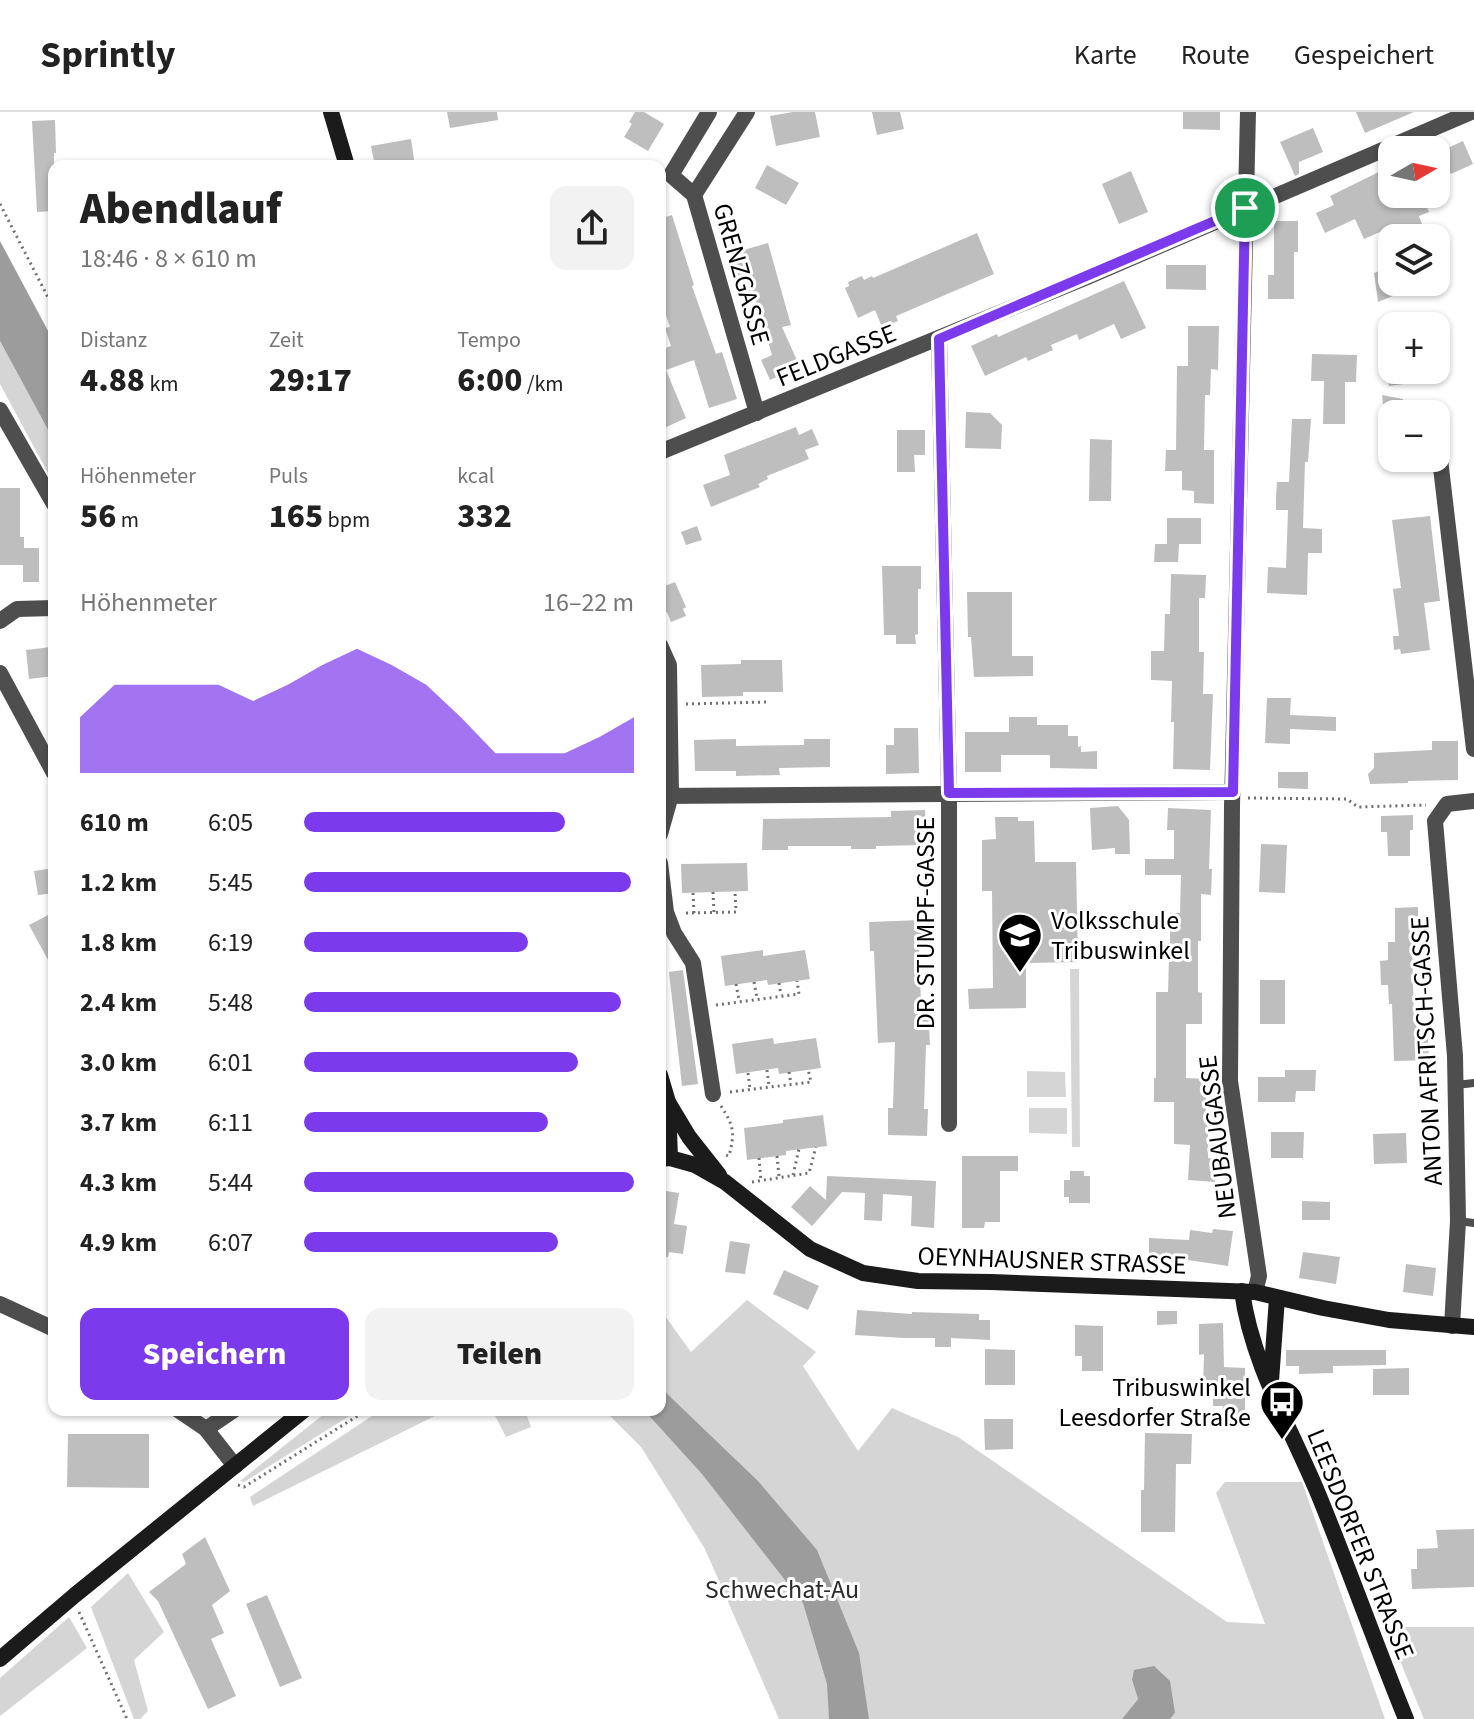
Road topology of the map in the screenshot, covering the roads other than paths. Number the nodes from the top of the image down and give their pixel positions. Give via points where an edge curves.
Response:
1 (331, 112) edge
2 (709, 112) edge
3 (747, 112) edge
4 (1248, 112) edge
5 (1471, 112) edge
6 (345, 160) edge
7 (694, 195) junction
8 (1245, 208) junction
9 (939, 339) junction
10 (0, 410) edge
11 (757, 413) junction
12 (666, 450) edge
13 (1442, 472) edge
14 (48, 494) edge
15 (1474, 586) edge
16 (1456, 588) junction
17 (48, 608) edge
18 (0, 620) edge
19 (666, 658) edge
20 (0, 673) edge
21 (1474, 749) edge
22 (48, 762) edge
23 (1233, 792) junction
24 (949, 793) junction
25 (666, 795) edge
26 (1474, 801) edge
27 (666, 912) edge
28 (1474, 1083) edge
29 (1455, 1085) junction
30 (713, 1094) road end
31 (666, 1095) edge
32 (668, 1102) junction
33 (949, 1124) dead end
34 (666, 1139) edge
35 (666, 1158) edge
36 (728, 1184) junction
37 (1466, 1222) edge
38 (1248, 1292) junction
39 (1277, 1298) junction
40 (0, 1304) edge
41 (48, 1326) edge
42 (1452, 1326) junction
43 (1474, 1327) edge
44 (1270, 1386) junction
45 (187, 1416) edge
46 (225, 1416) edge
47 (297, 1416) edge
48 (206, 1429) junction
49 (235, 1466) junction
50 (0, 1659) edge
51 (1406, 1719) edge

1 - 6 street
2 - 7 street, GRENZGASSE via 671,175
3 - 7 street, GRENZGASSE
4 - 8 street, NEUBAUGASSE
5 - 8 street, FELDGASSE
7 - 11 street, GRENZGASSE
8 - 9 street, FELDGASSE
8 - 23 street, NEUBAUGASSE
9 - 11 street, FELDGASSE
9 - 24 street, DR. STUMPF-GASSE
10 - 14 street
11 - 12 street, FELDGASSE
13 - 16 street
15 - 16 street
16 - 21 street
17 - 18 street via 17,609
19 - 25 street
20 - 22 street
23 - 24 street
23 - 38 street, NEUBAUGASSE via 1230,1081 1259,1276
24 - 25 street
24 - 33 street, DR. STUMPF-GASSE
26 - 29 street, ANTON AFRITSCH-GASSE via 1447,804 1435,821
27 - 30 street via 693,963
28 - 29 lane
29 - 37 street, ANTON AFRITSCH-GASSE
31 - 32 street
32 - 34 street
32 - 36 street
35 - 36 street, OEYNHAUSNER STRASSE via 695,1165
36 - 38 street, OEYNHAUSNER STRASSE via 810,1249 863,1273 918,1281
37 - 42 street, ANTON AFRITSCH-GASSE
38 - 39 street, OEYNHAUSNER STRASSE
38 - 44 street, LEESDORFER STRASSE via 1245,1315
39 - 42 street, OEYNHAUSNER STRASSE via 1389,1320
39 - 44 street, LEESDORFER STRASSE
40 - 41 street
42 - 43 street, OEYNHAUSNER STRASSE
44 - 51 street, LEESDORFER STRASSE
45 - 48 street
46 - 48 street
47 - 49 street
48 - 49 street
49 - 50 street

